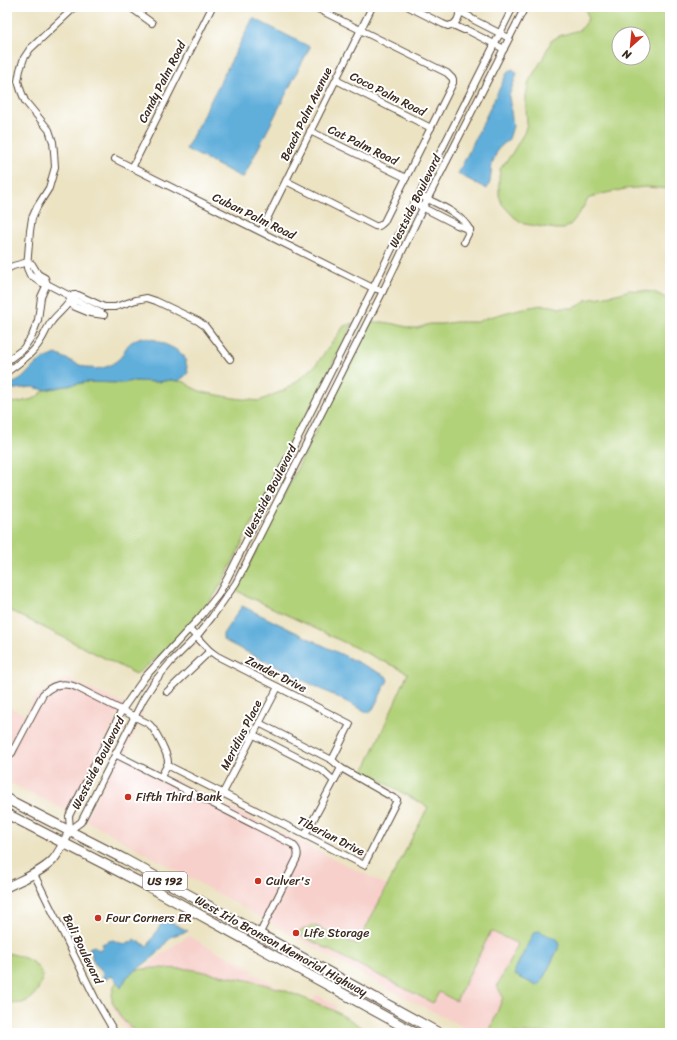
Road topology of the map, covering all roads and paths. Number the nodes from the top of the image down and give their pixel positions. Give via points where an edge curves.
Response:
1 (75, 7) edge
2 (130, 7) edge
3 (212, 7) edge
4 (314, 7) edge
5 (372, 7) edge
6 (409, 7) edge
7 (513, 7) edge
8 (525, 7) edge
9 (458, 9) edge
10 (472, 20) junction
11 (152, 23) dead end
12 (453, 25) junction
13 (361, 30) junction
14 (467, 30) junction
15 (500, 33) junction
16 (510, 38) junction
17 (494, 44) junction
18 (504, 49) junction
19 (336, 80) junction
20 (431, 128) junction
21 (310, 131) junction
22 (115, 159) dead end
23 (132, 168) junction
24 (406, 178) junction
25 (286, 181) junction
26 (419, 195) junction
27 (428, 200) junction
28 (414, 203) junction
29 (423, 208) junction
30 (449, 211) junction
31 (445, 219) junction
32 (470, 230) junction
33 (260, 232) junction
34 (464, 242) dead end
35 (28, 262) junction
36 (7, 269) edge
37 (47, 284) junction
38 (373, 288) junction
39 (383, 291) junction
40 (72, 298) junction
41 (104, 307) junction
42 (230, 359) dead end
43 (7, 361) edge
44 (7, 372) edge
45 (189, 629) junction
46 (197, 636) junction
47 (210, 651) junction
48 (278, 687) junction
49 (167, 692) dead end
50 (122, 710) junction
51 (134, 716) junction
52 (260, 723) junction
53 (254, 735) junction
54 (115, 754) junction
55 (7, 757) edge
56 (332, 760) junction
57 (167, 765) junction
58 (341, 768) junction
59 (161, 777) junction
60 (334, 781) junction
61 (223, 793) junction
62 (7, 799) edge
63 (7, 814) edge
64 (70, 830) junction
65 (305, 835) junction
66 (64, 842) junction
67 (34, 874) junction
68 (7, 887) edge
69 (260, 933) junction
70 (237, 935) junction
71 (279, 944) junction
72 (256, 946) junction
73 (115, 1033) edge
74 (415, 1033) edge
75 (439, 1033) edge

1 - 35 street via 30,49 20,70 18,81 25,101 48,130 53,142 55,167 49,188 32,218
2 - 11 street
3 - 23 street, Candy Palm Road
4 - 13 street
5 - 13 street, Beach Palm Avenue
6 - 12 street via 443,24
7 - 15 street, Westside Boulevard
8 - 16 street, Westside Boulevard
9 - 10 street
9 - 12 street via 459,16
10 - 14 street
10 - 15 street
12 - 14 street
13 - 19 street, Beach Palm Avenue
13 - 20 street via 448,73 453,79
14 - 17 street
15 - 16 street
15 - 17 street, Westside Boulevard
16 - 18 street, Westside Boulevard
17 - 18 street
17 - 26 street, Westside Boulevard
18 - 27 street, Westside Boulevard
19 - 20 street, Coco Palm Road
19 - 21 street, Beach Palm Avenue
20 - 24 street
21 - 24 street, Cat Palm Road
21 - 25 street, Beach Palm Avenue
22 - 23 street, Cuban Palm Road
23 - 33 street, Cuban Palm Road
24 - 25 street via 384,222 377,226
25 - 33 street, Beach Palm Avenue
26 - 27 street
26 - 28 street, Westside Boulevard
27 - 29 street, Westside Boulevard
27 - 30 street
28 - 29 street
28 - 38 street, Westside Boulevard
29 - 31 street
29 - 39 street, Westside Boulevard
30 - 31 street
30 - 32 street via 460,218
31 - 32 street
32 - 34 street
33 - 38 street, Cuban Palm Road
35 - 36 street
35 - 37 street via 30,275
37 - 40 street
37 - 43 street via 41,297 38,320 32,336 22,350
38 - 39 street, Cuban Palm Road
38 - 45 street, Westside Boulevard via 228,577 218,595
39 - 46 street, Westside Boulevard via 236,583
40 - 41 street via 78,295
40 - 41 street via 73,306 90,313 104,315
40 - 44 street via 53,319 29,356
41 - 42 street via 115,307 146,298 156,301 205,326
45 - 46 street, Zander Drive
45 - 50 street, Westside Boulevard via 145,677
46 - 47 street, Zander Drive
46 - 51 street, Westside Boulevard via 155,681
47 - 48 street, Zander Drive
47 - 49 street
48 - 52 street, Meridius Place
48 - 56 street, Zander Drive via 350,724
50 - 51 street
50 - 55 street via 72,685 56,685 47,690 40,699 12,753
50 - 64 street, Westside Boulevard via 69,816
51 - 54 street, Westside Boulevard
51 - 57 street via 154,729 166,756
52 - 53 street, Meridius Place
52 - 56 street, Tiberian Drive
53 - 60 street via 322,770
53 - 61 street, Meridius Place
54 - 59 street
54 - 64 street, Westside Boulevard via 81,822
56 - 58 street, Tiberian Drive
57 - 59 street
57 - 61 street, Tiberian Drive
58 - 60 street
58 - 65 street, Tiberian Drive via 398,800 364,865
59 - 69 street via 292,844 297,849 296,862
60 - 65 street
61 - 65 street, Tiberian Drive
62 - 64 highway, West Irlo Bronson Memorial Highway / US 192
63 - 66 highway, West Irlo Bronson Memorial Highway / US 192
64 - 66 main road
64 - 69 highway, West Irlo Bronson Memorial Highway / US 192
66 - 67 main road via 51,863
66 - 70 highway, West Irlo Bronson Memorial Highway / US 192
67 - 68 main road
67 - 73 street, Bali Boulevard
69 - 70 highway
69 - 71 highway, West Irlo Bronson Memorial Highway / US 192
70 - 72 highway, West Irlo Bronson Memorial Highway / US 192
71 - 72 highway via 260,942
71 - 75 highway, West Irlo Bronson Memorial Highway / US 192
72 - 74 highway, West Irlo Bronson Memorial Highway / US 192

